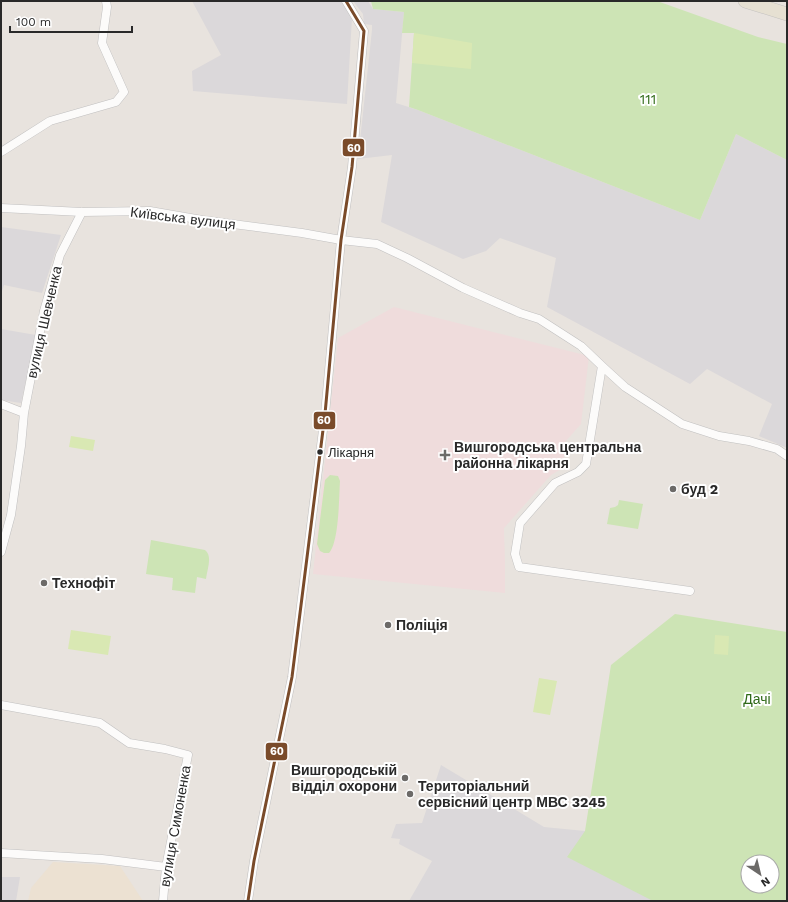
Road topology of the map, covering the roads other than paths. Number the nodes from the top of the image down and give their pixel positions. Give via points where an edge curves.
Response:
1 (106, 1) edge
2 (346, 1) edge
3 (745, 1) edge
4 (787, 14) edge
5 (1, 152) edge
6 (1, 208) edge
7 (82, 212) junction
8 (341, 240) junction
9 (602, 366) junction
10 (1, 404) edge
11 (24, 413) junction
12 (787, 456) edge
13 (1, 552) edge
14 (690, 591) dead end
15 (1, 704) edge
16 (1, 853) edge
17 (166, 866) junction
18 (163, 901) edge
19 (248, 901) edge

1 - 5 street via 102,43 124,92 116,102 50,121
2 - 8 street via 364,32 352,167
3 - 4 main road
6 - 7 street, Київська вулиця
7 - 8 street, Київська вулиця via 150,211
7 - 11 street, вулиця Шевченка via 60,255 44,311
8 - 9 street, Київська вулиця via 377,244 462,288 539,319 582,346
8 - 19 street via 325,414 293,670
9 - 12 street, Київська вулиця via 625,387 682,424 777,449
9 - 14 street via 586,464 578,472 555,483 520,522 515,554 519,567
10 - 11 street
11 - 13 street, вулиця Шевченка via 11,515
15 - 17 street, вулиця Симоненка via 100,723 129,743 188,755
16 - 17 street
17 - 18 street, вулиця Симоненка

